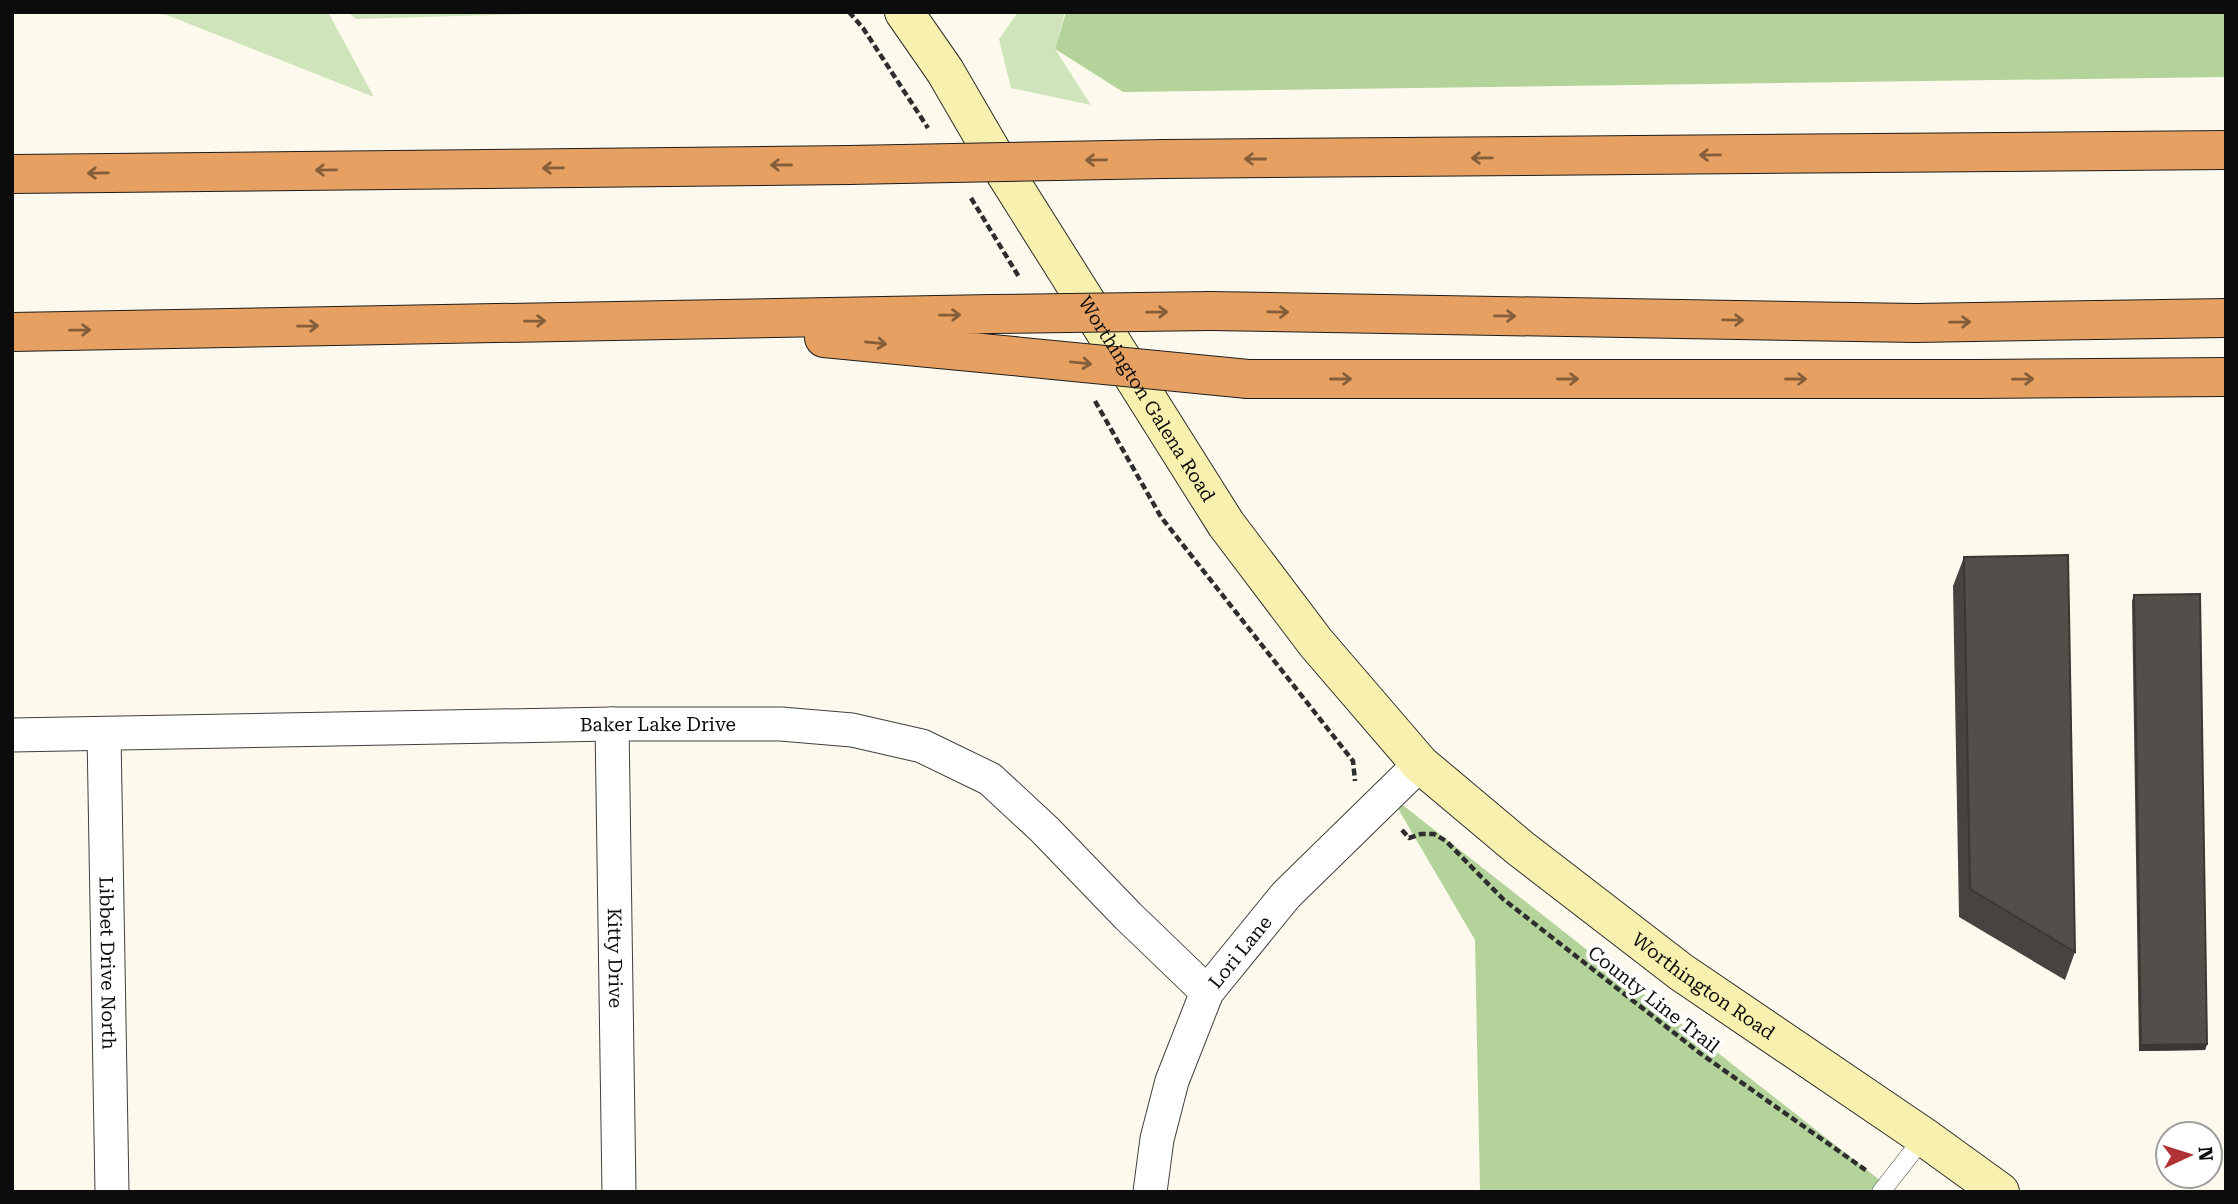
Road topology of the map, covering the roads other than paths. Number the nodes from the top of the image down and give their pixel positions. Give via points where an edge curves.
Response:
1 (904, 12) edge
2 (2226, 132) edge
3 (2226, 150) edge
4 (1778, 155) junction
5 (12, 174) edge
6 (2226, 318) edge
7 (637, 319) junction
8 (12, 332) edge
9 (2226, 377) edge
10 (612, 724) junction
11 (104, 734) junction
12 (12, 735) edge
13 (1420, 764) junction
14 (1207, 992) junction
15 (1924, 1137) junction
16 (1884, 1188) edge
17 (112, 1192) edge
18 (619, 1192) edge
19 (1150, 1192) edge
20 (2000, 1192) edge

1 - 13 main road, Worthington Galena Road via 1226,524 1316,643
2 - 4 highway
3 - 4 highway
4 -> 5 highway, bridge
7 -> 6 highway, bridge via 1210,311 1915,323
8 -> 7 highway
7 -> 9 highway, bridge via 1248,379
10 - 11 street, Baker Lake Drive
10 - 14 street, Baker Lake Drive via 781,724 852,730 922,746 990,779
10 - 18 street, Kitty Drive
11 - 12 street, Baker Lake Drive
11 - 17 street, Libbet Drive North
13 - 14 street, Lori Lane via 1286,895
13 - 15 main road, Worthington Road via 1681,972
14 - 19 street, Lori Lane via 1172,1081
15 - 16 lane
15 - 20 main road, Worthington Road

